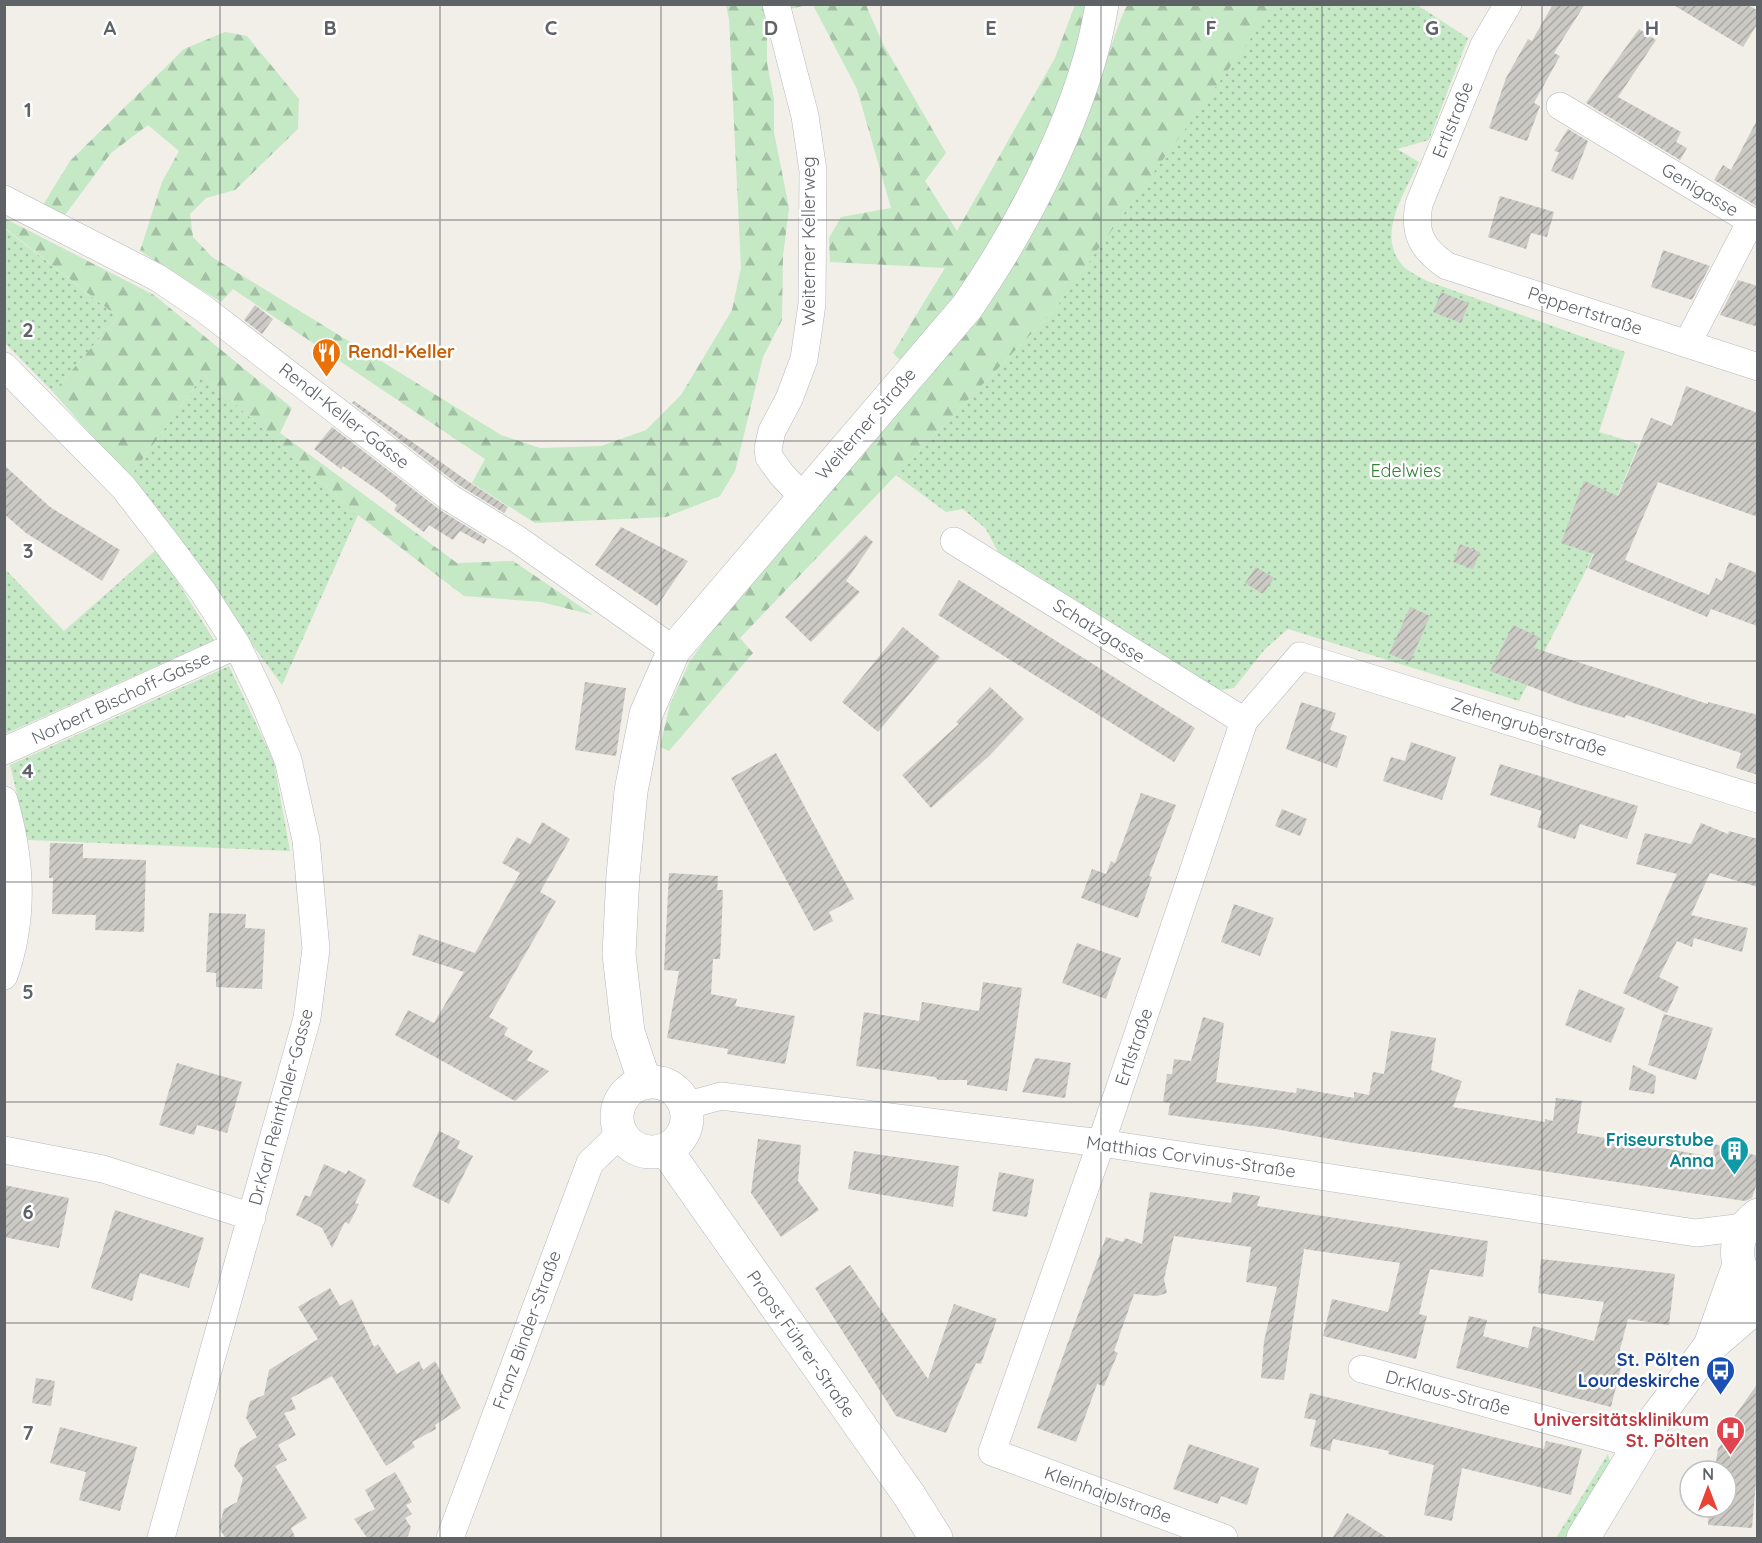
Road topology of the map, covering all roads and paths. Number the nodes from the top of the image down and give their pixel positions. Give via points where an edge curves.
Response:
1 (776, 4) edge
2 (1102, 4) edge
3 (1508, 4) edge
4 (1560, 106) dead end
5 (4, 198) edge
6 (1422, 240) joint
7 (1687, 344) junction
8 (4, 366) edge
9 (1758, 367) edge
10 (803, 497) junction
11 (954, 542) dead end
12 (237, 645) junction
13 (674, 650) junction
14 (1300, 656) joint
15 (1244, 721) junction
16 (4, 752) edge
17 (1758, 799) edge
18 (4, 800) edge
19 (4, 976) edge
20 (645, 1083) junction
21 (686, 1107) junction
22 (621, 1133) junction
23 (1101, 1143) junction
24 (666, 1149) junction
25 (4, 1150) edge
26 (252, 1218) junction
27 (1747, 1250) edge
28 (1758, 1305) edge
29 (1709, 1347) junction
30 (1362, 1369) dead end
31 (1638, 1445) junction
32 (992, 1452) joint
33 (161, 1539) edge
34 (450, 1539) edge
35 (936, 1539) edge
36 (1224, 1539) edge
37 (1583, 1539) edge

1 - 10 street, Weiterner Kellerweg via 805,116 813,171 812,304 804,359 768,448 769,457 782,476
2 - 10 street, Weiterner Straße via 1071,113 1012,239 967,307
3 - 6 street, Ertlstraße via 1484,45 1419,204 1416,220
4 - 7 street, Genigasse via 1751,220
5 - 13 street, Rendl-Keller-Gasse via 158,278 204,309 450,498 517,539
6 - 7 street, Peppertstraße via 1430,255 1447,266
7 - 9 street, Peppertstraße
8 - 12 street, Dr.Karl Reinthaler-Gasse via 124,488 203,592
10 - 13 street, Weiterner Straße
11 - 15 street, Schatzgasse
12 - 16 street, Norbert Bischoff-Gasse
12 - 26 street, Dr.Karl Reinthaler-Gasse via 288,760 306,840 316,949 307,1018
13 - 20 street, Weiterner Straße via 646,714 631,791 619,954 628,1032
14 - 15 street, Ertlstraße
14 - 17 street, Zehengruberstraße
15 - 23 street, Ertlstraße
18 - 19 street via 15,838 20,898 13,951
20 - 21 street via 670,1087
20 - 22 street via 621,1102
21 - 23 street, Matthias Corvinus-Straße via 721,1096
21 - 24 street via 686,1127 681,1137
22 - 24 street via 640,1150
22 - 34 street, Franz Binder-Straße via 590,1163
23 - 27 street, Matthias Corvinus-Straße via 1696,1233
23 - 32 street, Ertlstraße
24 - 35 street, Propst Führer-Straße
25 - 26 street via 103,1169
26 - 33 street, Dr.Karl Reinthaler-Gasse
27 - 29 street
28 - 29 street
29 - 31 street
30 - 31 street, Dr.Klaus-Straße
31 - 37 street
32 - 36 street, Kleinhaiplstraße

